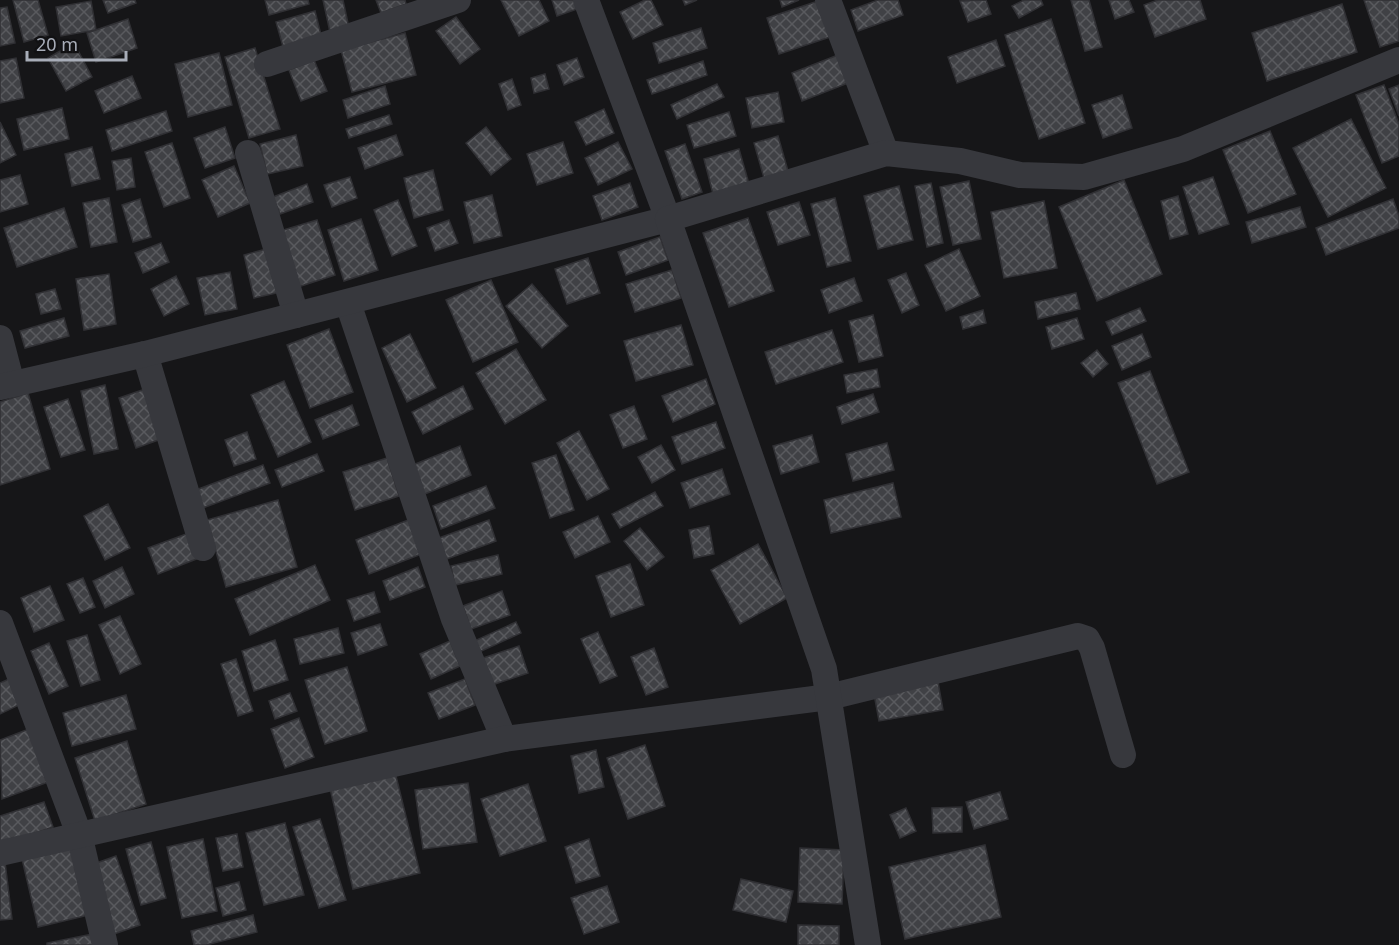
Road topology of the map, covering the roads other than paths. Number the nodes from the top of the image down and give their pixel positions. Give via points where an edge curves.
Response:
1 (458, 0) edge
2 (586, 0) edge
3 (828, 0) edge
4 (1399, 60) edge
5 (267, 64) dead end
6 (248, 153) dead end
7 (886, 153) junction
8 (668, 219) junction
9 (348, 303) junction
10 (296, 315) junction
11 (0, 338) edge
12 (145, 354) junction
13 (6, 386) edge
14 (204, 548) dead end
15 (0, 623) edge
16 (829, 697) junction
17 (504, 739) junction
18 (1123, 755) dead end
19 (80, 834) junction
20 (0, 853) edge
21 (105, 945) edge
22 (868, 945) edge

1 - 5 street
2 - 8 street
3 - 7 street
4 - 7 street via 1183,149 1084,177 1020,175 960,161
6 - 10 street
7 - 8 street
8 - 9 street
8 - 16 street via 824,669
9 - 10 street
9 - 17 street via 454,619
10 - 12 street
11 - 13 street
12 - 13 street
12 - 14 street
15 - 19 street
16 - 17 street
16 - 18 street via 1078,636 1087,639 1092,648
16 - 22 street
17 - 19 street
19 - 20 street
19 - 21 street

